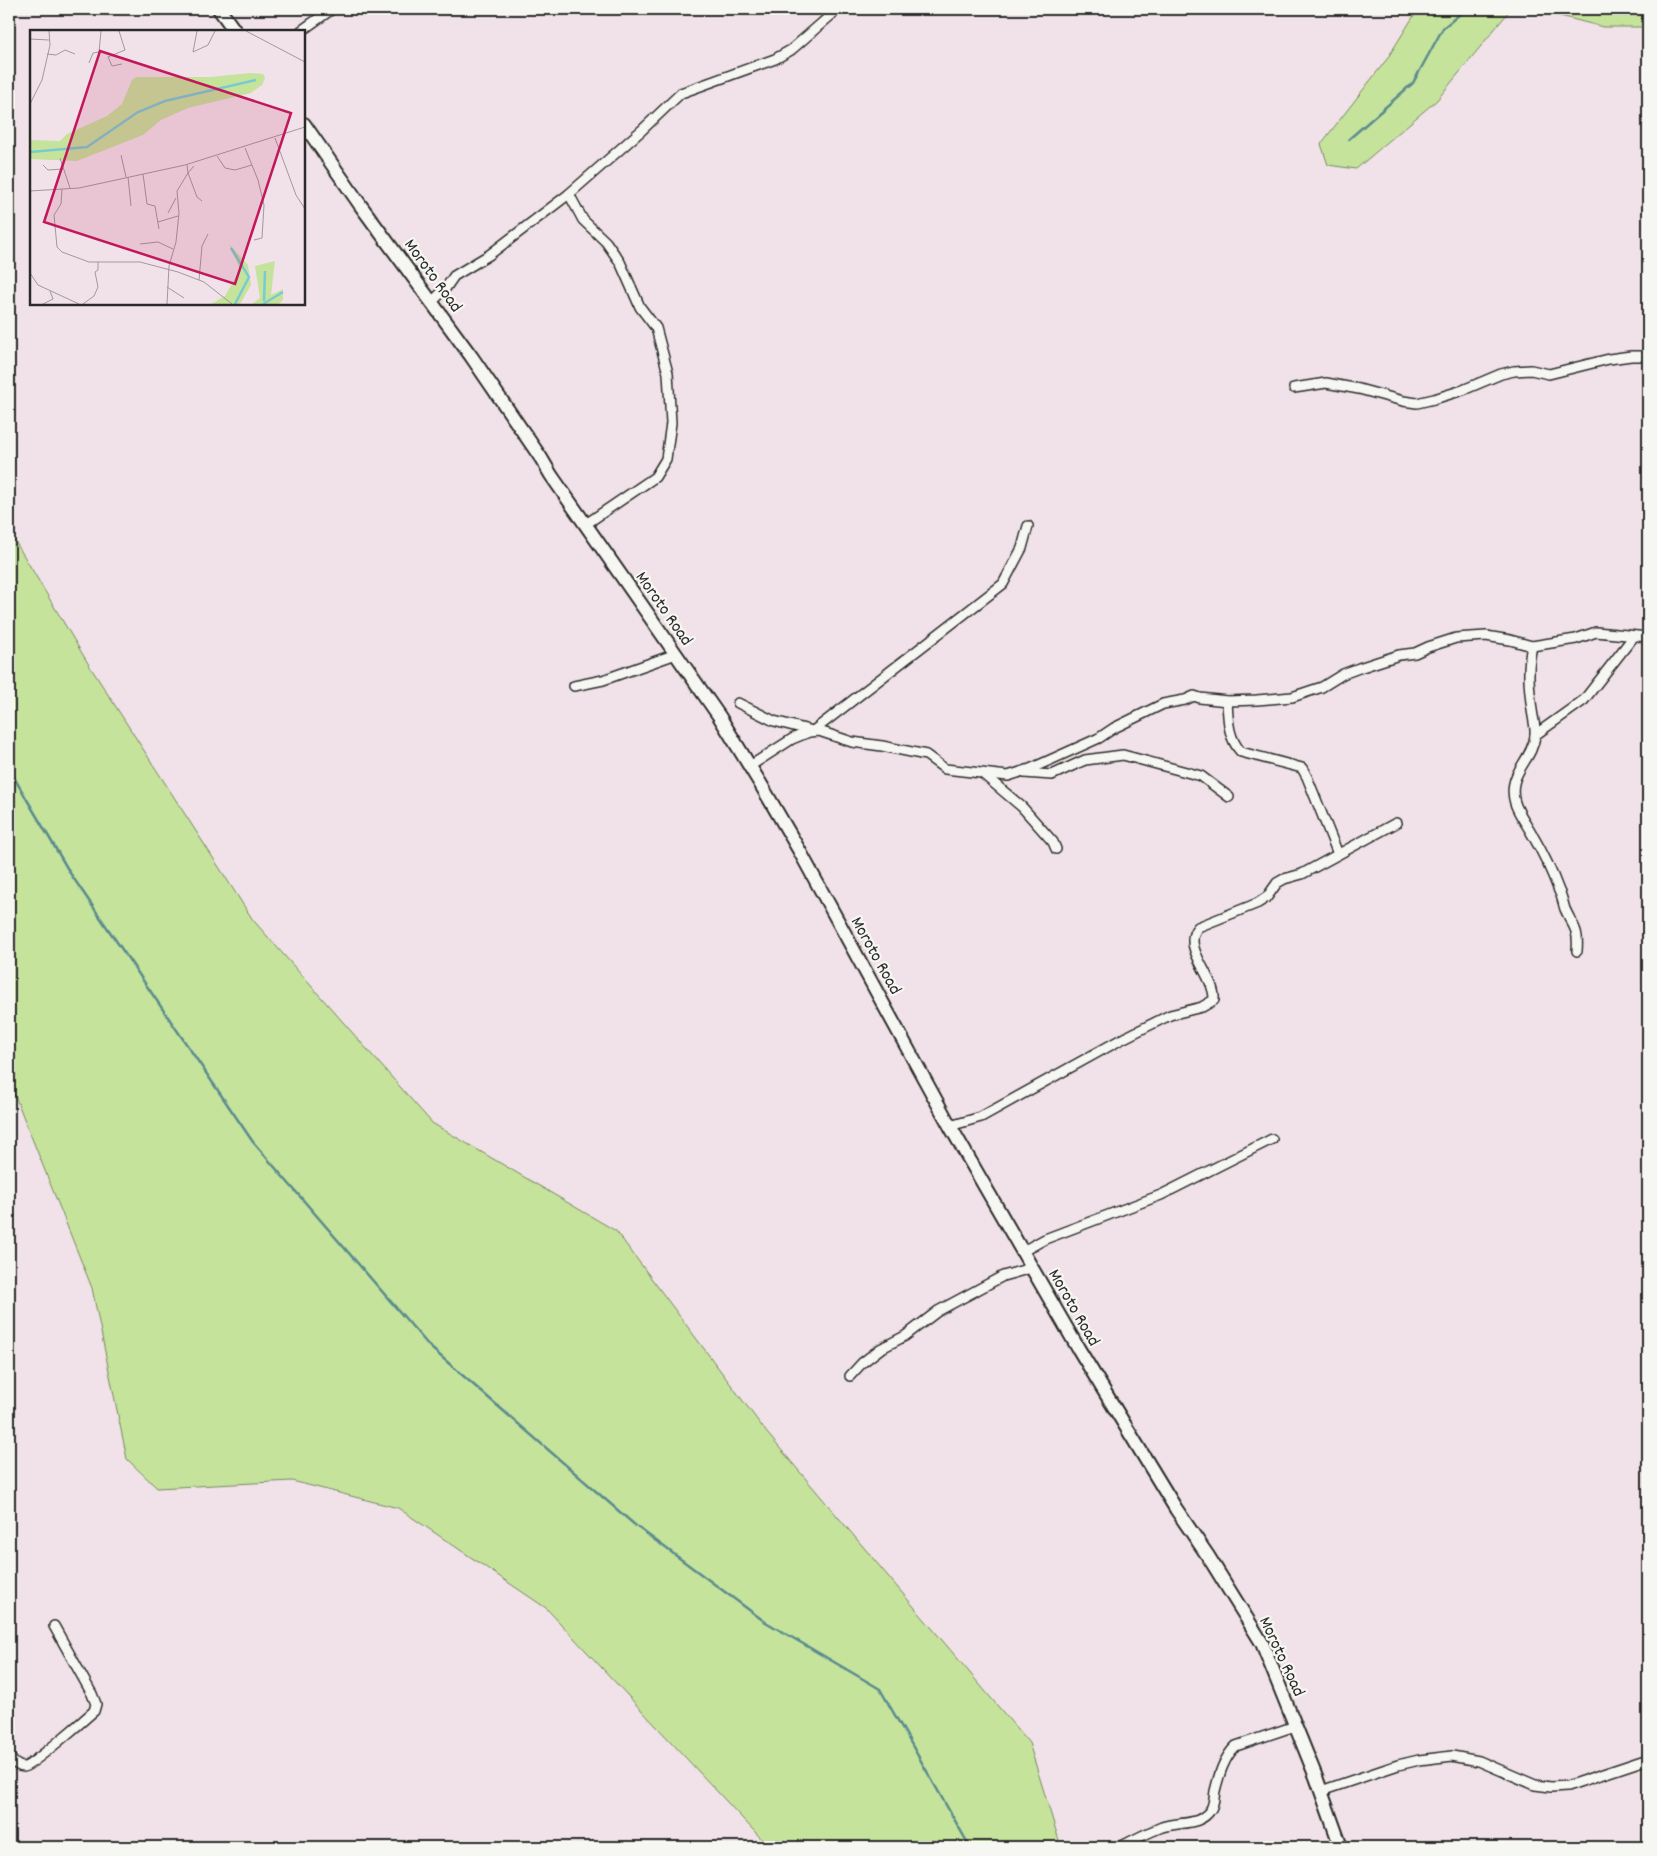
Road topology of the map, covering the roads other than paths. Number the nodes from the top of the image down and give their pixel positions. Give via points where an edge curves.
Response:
1 (219, 9) edge
2 (332, 9) edge
3 (838, 9) edge
4 (233, 30) edge
5 (302, 30) edge
6 (305, 125) edge
7 (569, 194) junction
8 (432, 302) junction
9 (1648, 356) edge
10 (1294, 388) dead end
11 (586, 524) junction
12 (1028, 526) dead end
13 (1634, 636) junction
14 (1648, 637) edge
15 (1532, 646) junction
16 (676, 654) junction
17 (574, 686) dead end
18 (1227, 701) junction
19 (738, 703) dead end
20 (813, 731) junction
21 (1535, 735) junction
22 (750, 766) junction
23 (1018, 773) junction
24 (983, 774) junction
25 (1229, 797) dead end
26 (1396, 823) dead end
27 (1056, 849) dead end
28 (1338, 854) junction
29 (1577, 951) dead end
30 (950, 1126) junction
31 (1272, 1140) dead end
32 (1023, 1251) junction
33 (1031, 1268) junction
34 (850, 1376) dead end
35 (54, 1626) dead end
36 (1296, 1726) junction
37 (9, 1756) edge
38 (1648, 1759) edge
39 (1321, 1791) junction
40 (1140, 1837) junction
41 (1120, 1847) edge
42 (1139, 1847) edge
43 (1341, 1847) edge

1 - 4 main road
2 - 5 street
3 - 7 street via 775,60 681,93
6 - 8 main road, Moroto Road
7 - 8 street via 489,255 454,276
7 - 11 street via 583,220 606,242 620,262 640,308 656,328 668,373 671,423 666,459 655,477
8 - 11 main road, Moroto Road
9 - 10 street via 1609,359 1549,374 1514,371 1417,403 1326,383
11 - 16 main road, Moroto Road
12 - 20 street via 1022,548 1003,584
13 - 14 street
13 - 15 street via 1596,632 1576,639
13 - 21 street via 1584,700
15 - 18 street via 1486,636 1456,638 1358,668 1322,687 1292,697
15 - 21 street via 1529,674
16 - 17 street via 616,676
16 - 22 main road, Moroto Road
18 - 23 street via 1194,696 1163,704 1099,738
18 - 28 street via 1228,726 1241,752 1302,768
19 - 20 street via 774,721
20 - 22 street via 792,739
20 - 24 street via 852,742 926,755 945,769
21 - 29 street via 1531,750 1517,771 1513,795 1575,926
22 - 30 main road, Moroto Road
23 - 24 street via 1008,776
23 - 25 street via 1052,775 1085,760 1123,755 1201,776
24 - 27 street via 1022,806
26 - 28 street
28 - 30 street via 1302,874 1284,879 1258,903 1198,927 1192,939 1194,948 1215,991 1214,1000 1209,1004 1170,1015 982,1117
30 - 32 main road, Moroto Road
31 - 32 street via 1161,1195 1044,1239
32 - 33 main road, Moroto Road
33 - 34 street via 997,1279 938,1311 862,1363
33 - 36 main road, Moroto Road via 1126,1429 1262,1643
35 - 37 street via 92,1694 96,1704 94,1711 30,1765 23,1767
36 - 39 main road, Moroto Road
36 - 40 street via 1236,1746 1222,1768 1210,1811 1198,1821 1173,1824
38 - 39 street via 1567,1786 1551,1787 1535,1785 1478,1761 1452,1756 1398,1765
39 - 43 main road, Moroto Road
40 - 41 street
40 - 42 street

